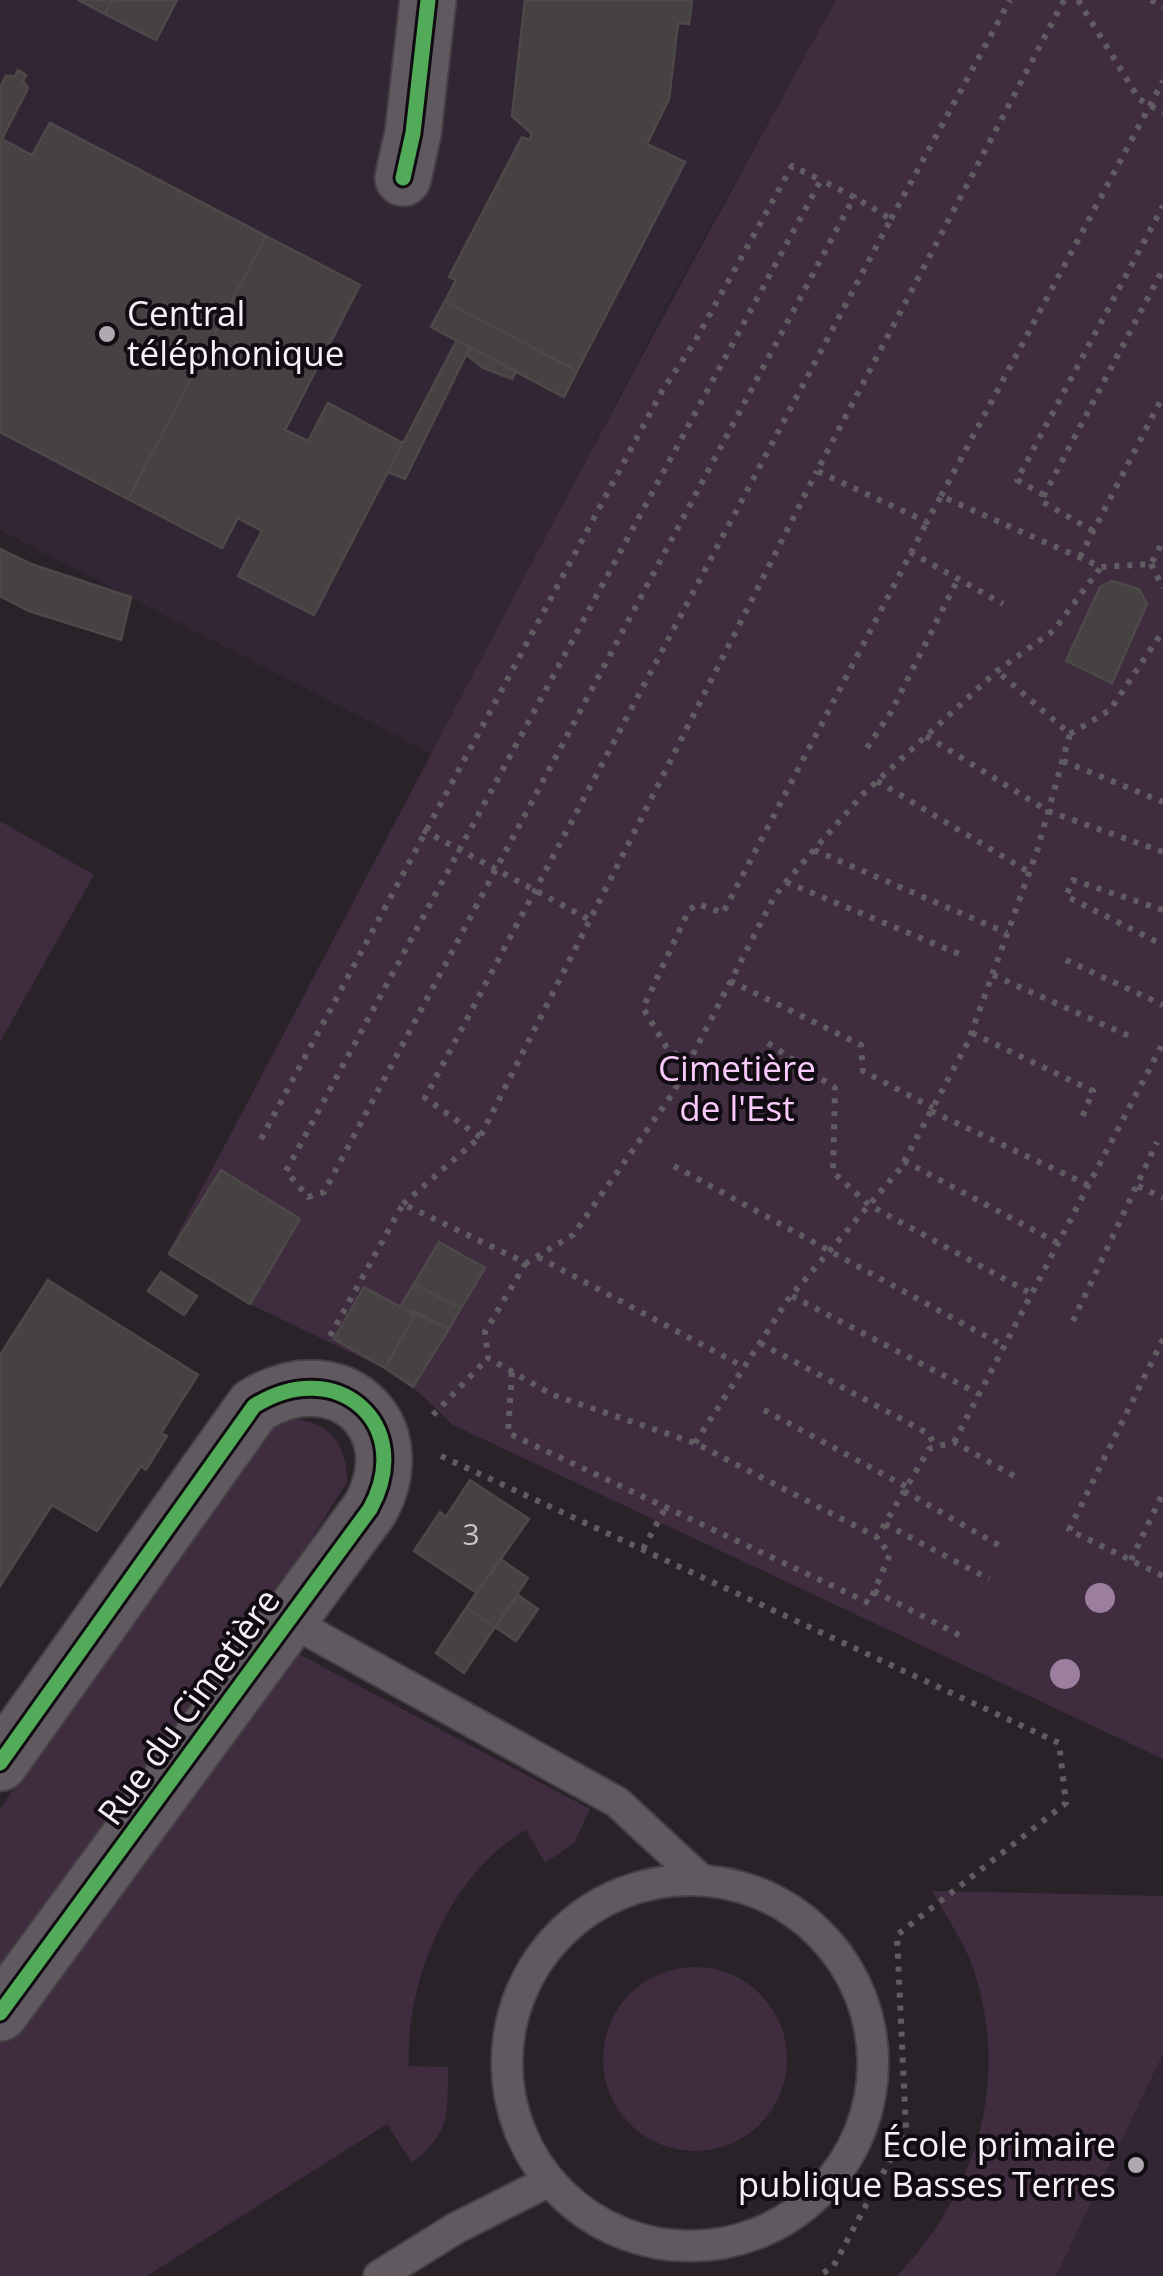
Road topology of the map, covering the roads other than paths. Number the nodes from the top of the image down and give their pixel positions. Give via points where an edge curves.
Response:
1 (428, 0) edge
2 (404, 178) dead end
3 (290, 1621) junction
4 (0, 1763) edge
5 (700, 1878) junction
6 (0, 2013) edge
7 (549, 2182) junction
8 (714, 2245) junction
9 (379, 2276) edge
10 (716, 2276) edge

1 - 2 street
3 - 4 street, Rue du Cimetière via 380,1491 385,1471 373,1422 352,1400 323,1387 275,1392 254,1406
3 - 5 lane via 617,1802
3 - 6 street, Rue du Cimetière
5 - 7 lane via 640,1886 584,1912 540,1954 514,2009 506,2069 518,2128
5 - 8 lane via 759,1892 810,1923 850,1970 870,2026 873,2086 856,2143 821,2193 772,2228
7 - 8 lane via 596,2220 653,2243
7 - 9 lane
8 - 10 lane

